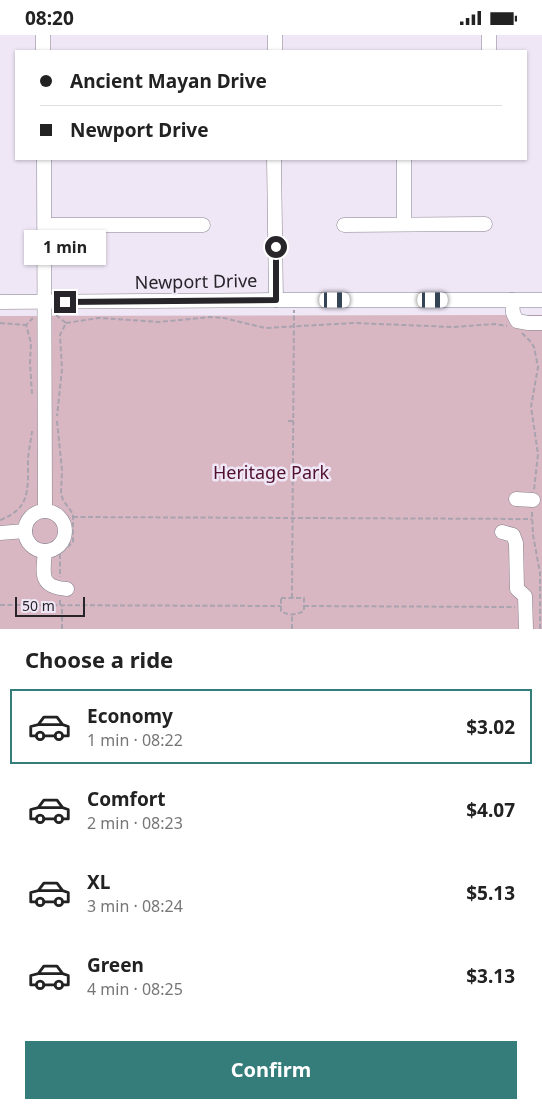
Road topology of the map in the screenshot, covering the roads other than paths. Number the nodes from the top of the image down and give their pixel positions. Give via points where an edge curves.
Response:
1 (43, 35) edge
2 (275, 35) edge
3 (489, 35) edge
4 (43, 50) edge
5 (275, 50) edge
6 (489, 50) edge
7 (44, 160) edge
8 (274, 160) edge
9 (404, 160) edge
10 (404, 224) junction
11 (485, 224) dead end
12 (45, 225) junction
13 (203, 225) dead end
14 (344, 225) dead end
15 (276, 300) junction
16 (512, 300) junction
17 (542, 300) edge
18 (0, 302) edge
19 (40, 302) junction
20 (542, 323) edge
21 (516, 499) dead end
22 (533, 500) road end
23 (45, 511) junction
24 (25, 531) junction
25 (502, 531) dead end
26 (0, 533) edge
27 (45, 551) junction
28 (63, 589) road end
29 (531, 626) edge

1 - 4 street
2 - 5 street
3 - 6 street
7 - 12 street
8 - 15 street
9 - 10 street
10 - 11 street
10 - 14 street
12 - 13 street
12 - 19 street
15 - 16 street, Newport Drive
15 - 19 street, Newport Drive
16 - 17 street, Newport Drive
16 - 20 street via 517,321
18 - 19 street, Newport Drive
19 - 23 street
21 - 22 street
23 - 24 street via 31,516
23 - 27 street via 56,514 65,525 61,543
24 - 26 street
24 - 27 street via 32,547
25 - 29 street via 513,535 516,543 517,589 525,596
27 - 28 street via 44,579 48,585

